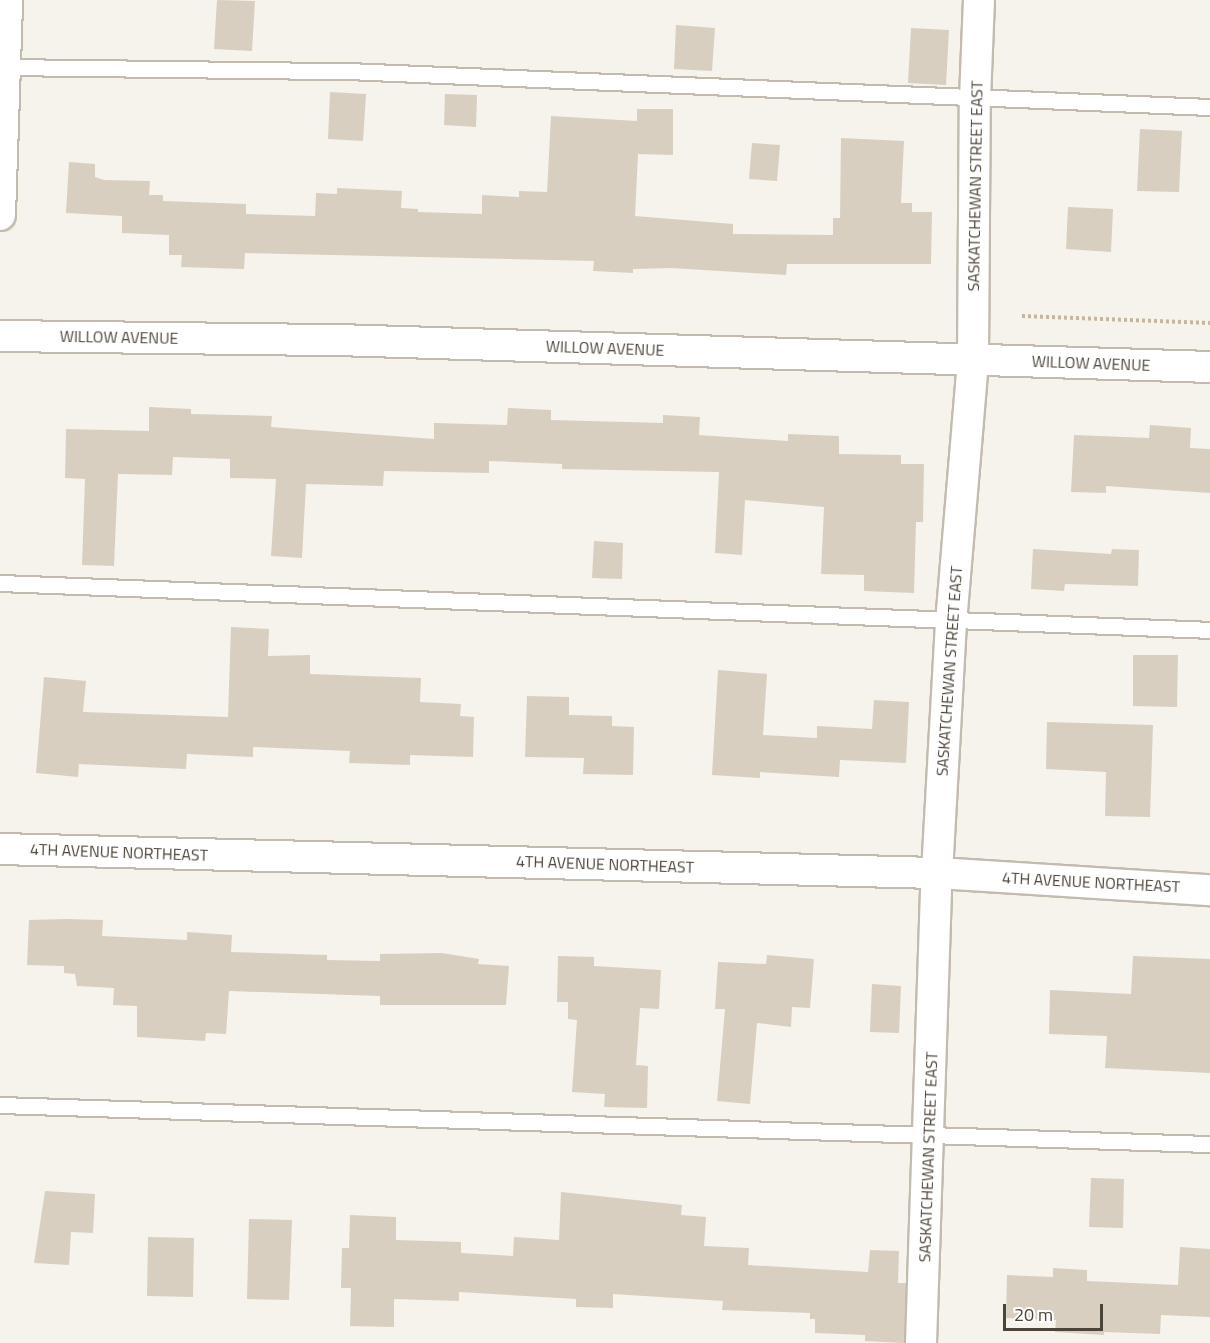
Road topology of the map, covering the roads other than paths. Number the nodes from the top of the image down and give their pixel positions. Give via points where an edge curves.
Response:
1 (7, 0) edge
2 (979, 0) edge
3 (2, 67) edge
4 (975, 99) junction
5 (1210, 107) edge
6 (0, 215) edge
7 (0, 336) edge
8 (973, 359) junction
9 (1210, 367) edge
10 (0, 583) edge
11 (951, 623) junction
12 (1210, 630) edge
13 (0, 849) edge
14 (937, 873) junction
15 (1210, 890) edge
16 (0, 1105) edge
17 (928, 1136) junction
18 (1210, 1144) edge
19 (921, 1343) edge

1 - 3 street
2 - 4 street, SASKATCHEWAN STREET EAST
3 - 4 lane via 347,71
3 - 6 street
4 - 5 lane
4 - 8 street, SASKATCHEWAN STREET EAST
7 - 8 street, WILLOW AVENUE via 337,340
8 - 9 street, WILLOW AVENUE
8 - 11 street, SASKATCHEWAN STREET EAST
10 - 11 lane
11 - 12 lane
11 - 14 street, SASKATCHEWAN STREET EAST
13 - 14 street, 4TH AVENUE NORTHEAST
14 - 15 street, 4TH AVENUE NORTHEAST
14 - 17 street, SASKATCHEWAN STREET EAST
16 - 17 lane
17 - 18 lane
17 - 19 street, SASKATCHEWAN STREET EAST

